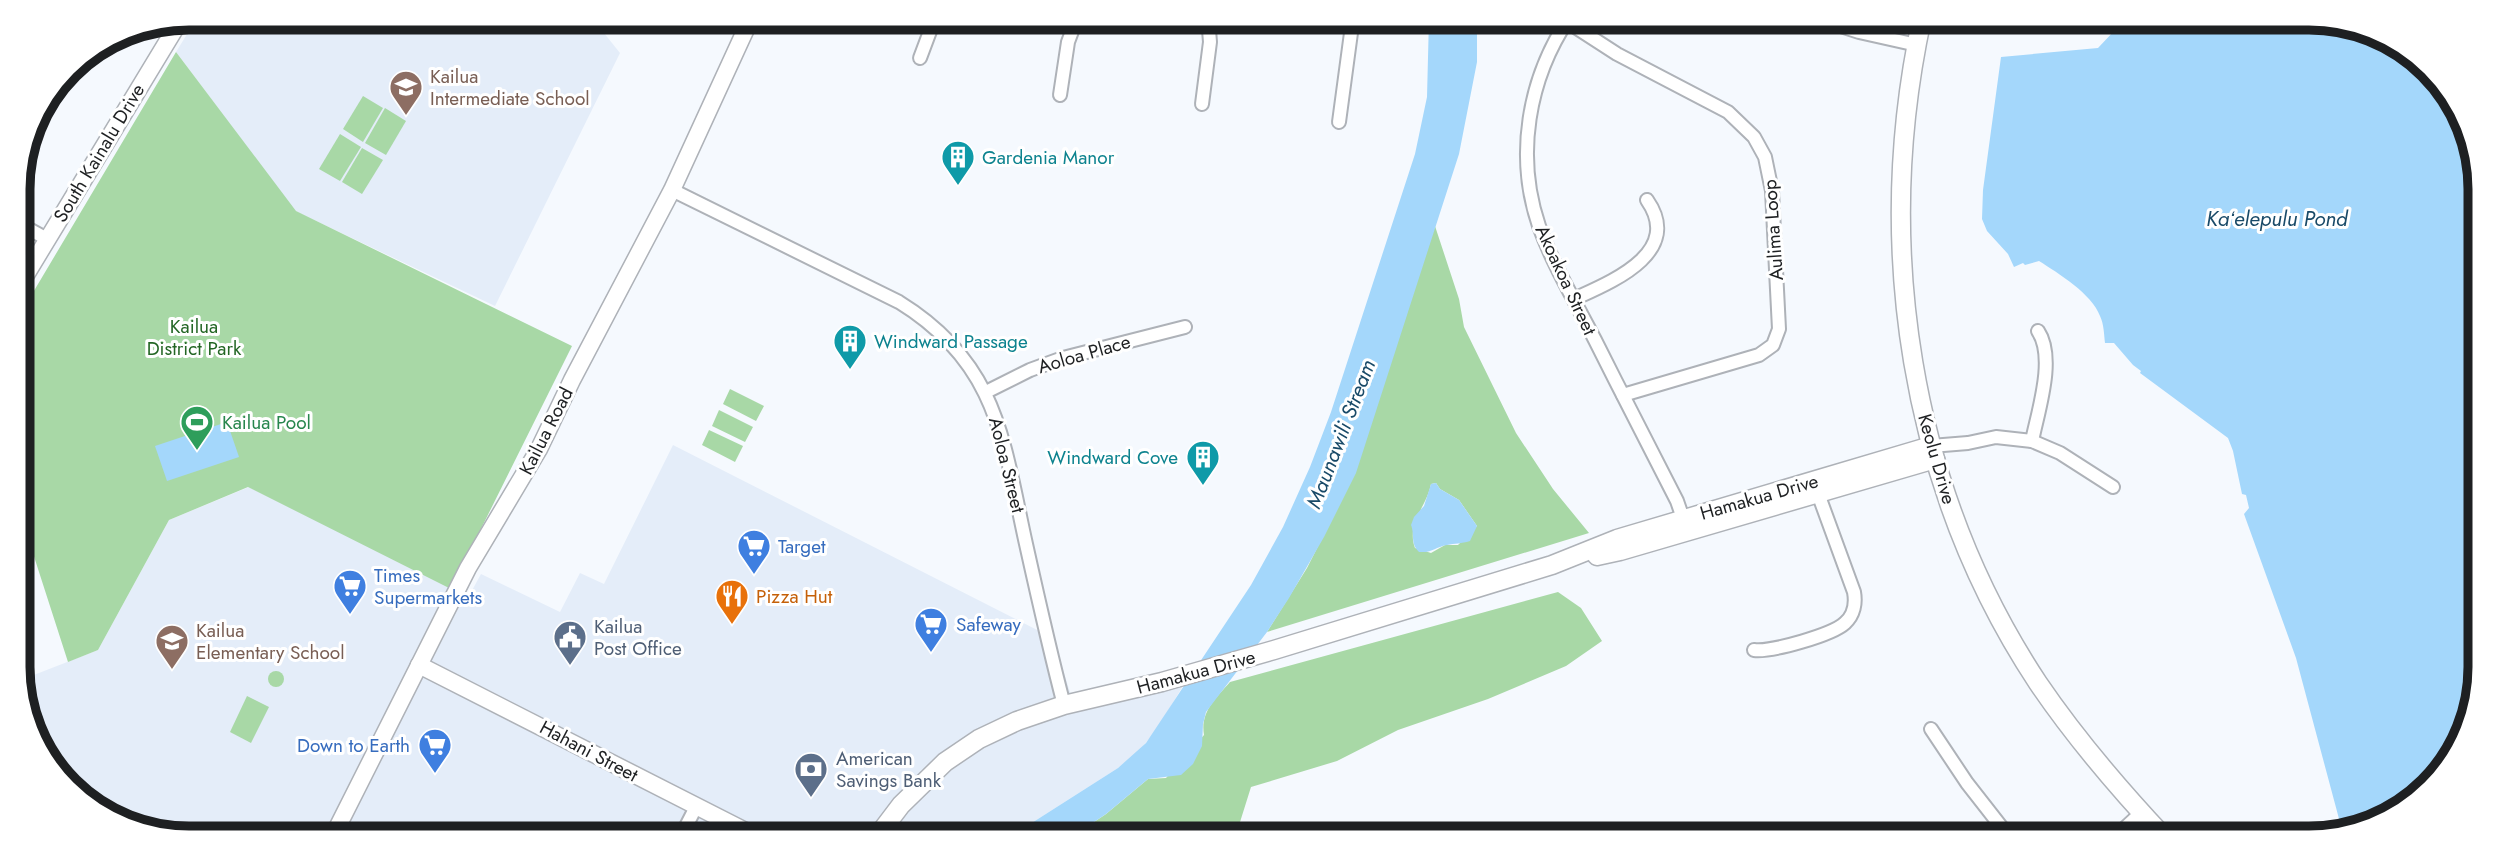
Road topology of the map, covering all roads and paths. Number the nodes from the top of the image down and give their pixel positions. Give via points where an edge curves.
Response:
1 (745, 30) edge
2 (930, 30) edge
3 (1072, 30) edge
4 (1209, 30) edge
5 (1352, 30) edge
6 (1561, 30) edge
7 (1583, 30) edge
8 (1854, 30) edge
9 (1919, 30) edge
10 (174, 31) edge
11 (1916, 45) junction
12 (920, 58) dead end
13 (1060, 95) dead end
14 (1202, 104) dead end
15 (1339, 122) dead end
16 (672, 190) junction
17 (1647, 200) dead end
18 (30, 230) edge
19 (47, 239) junction
20 (30, 269) edge
21 (1574, 299) junction
22 (1185, 327) dead end
23 (2038, 331) dead end
24 (986, 392) junction
25 (1623, 394) junction
26 (2032, 441) junction
27 (1933, 453) junction
28 (1816, 486) junction
29 (2113, 487) dead end
30 (1685, 525) junction
31 (1754, 650) dead end
32 (419, 665) junction
33 (1064, 705) junction
34 (1931, 729) dead end
35 (696, 807) junction
36 (2141, 813) junction
37 (338, 826) edge
38 (686, 826) edge
39 (735, 826) edge
40 (886, 826) edge
41 (2001, 826) edge
42 (2127, 826) edge
43 (2153, 826) edge

1 - 16 street, Kailua Road
2 - 12 street
3 - 13 street
4 - 14 street
5 - 15 street
6 - 21 street, Akoakoa Street via 1538,79 1527,151 1539,224
7 - 25 street, Aulima Loop via 1617,54 1738,119 1760,146 1770,179 1779,329 1773,345 1759,355
8 - 11 street
9 - 11 main road, Keolu Drive
10 - 19 street, South Kainalu Drive
11 - 27 main road, Keolu Drive via 1903,138 1901,249 1910,347
16 - 24 street, Aoloa Street via 914,311 954,345
16 - 32 street, Kailua Road via 539,449 468,568
17 - 21 street via 1657,228 1643,260
18 - 19 street
19 - 20 street, South Kainalu Drive
21 - 25 street, Akoakoa Street
22 - 24 street, Aoloa Place via 1063,358
23 - 26 street via 2046,360
24 - 33 street, Aoloa Street via 1003,437
25 - 30 street, Akoakoa Street
26 - 27 street, Hamakua Drive via 1996,437
26 - 29 street, Hamakua Drive
27 - 28 main road, Hamakua Drive
27 - 36 main road, Keolu Drive via 1970,555 2018,650 2078,739
28 - 30 main road, Hamakua Drive
28 - 31 street via 1854,592 1854,610 1839,627 1776,649
30 - 33 main road, Hamakua Drive via 1620,551 1552,565 1163,682
32 - 35 street, Hahani Street
32 - 37 street, Kailua Road
33 - 40 main road, Hamakua Drive via 1017,721 962,750 914,790
34 - 41 street
35 - 38 street
35 - 39 street, Hahani Street
36 - 42 street
36 - 43 main road, Keolu Drive

